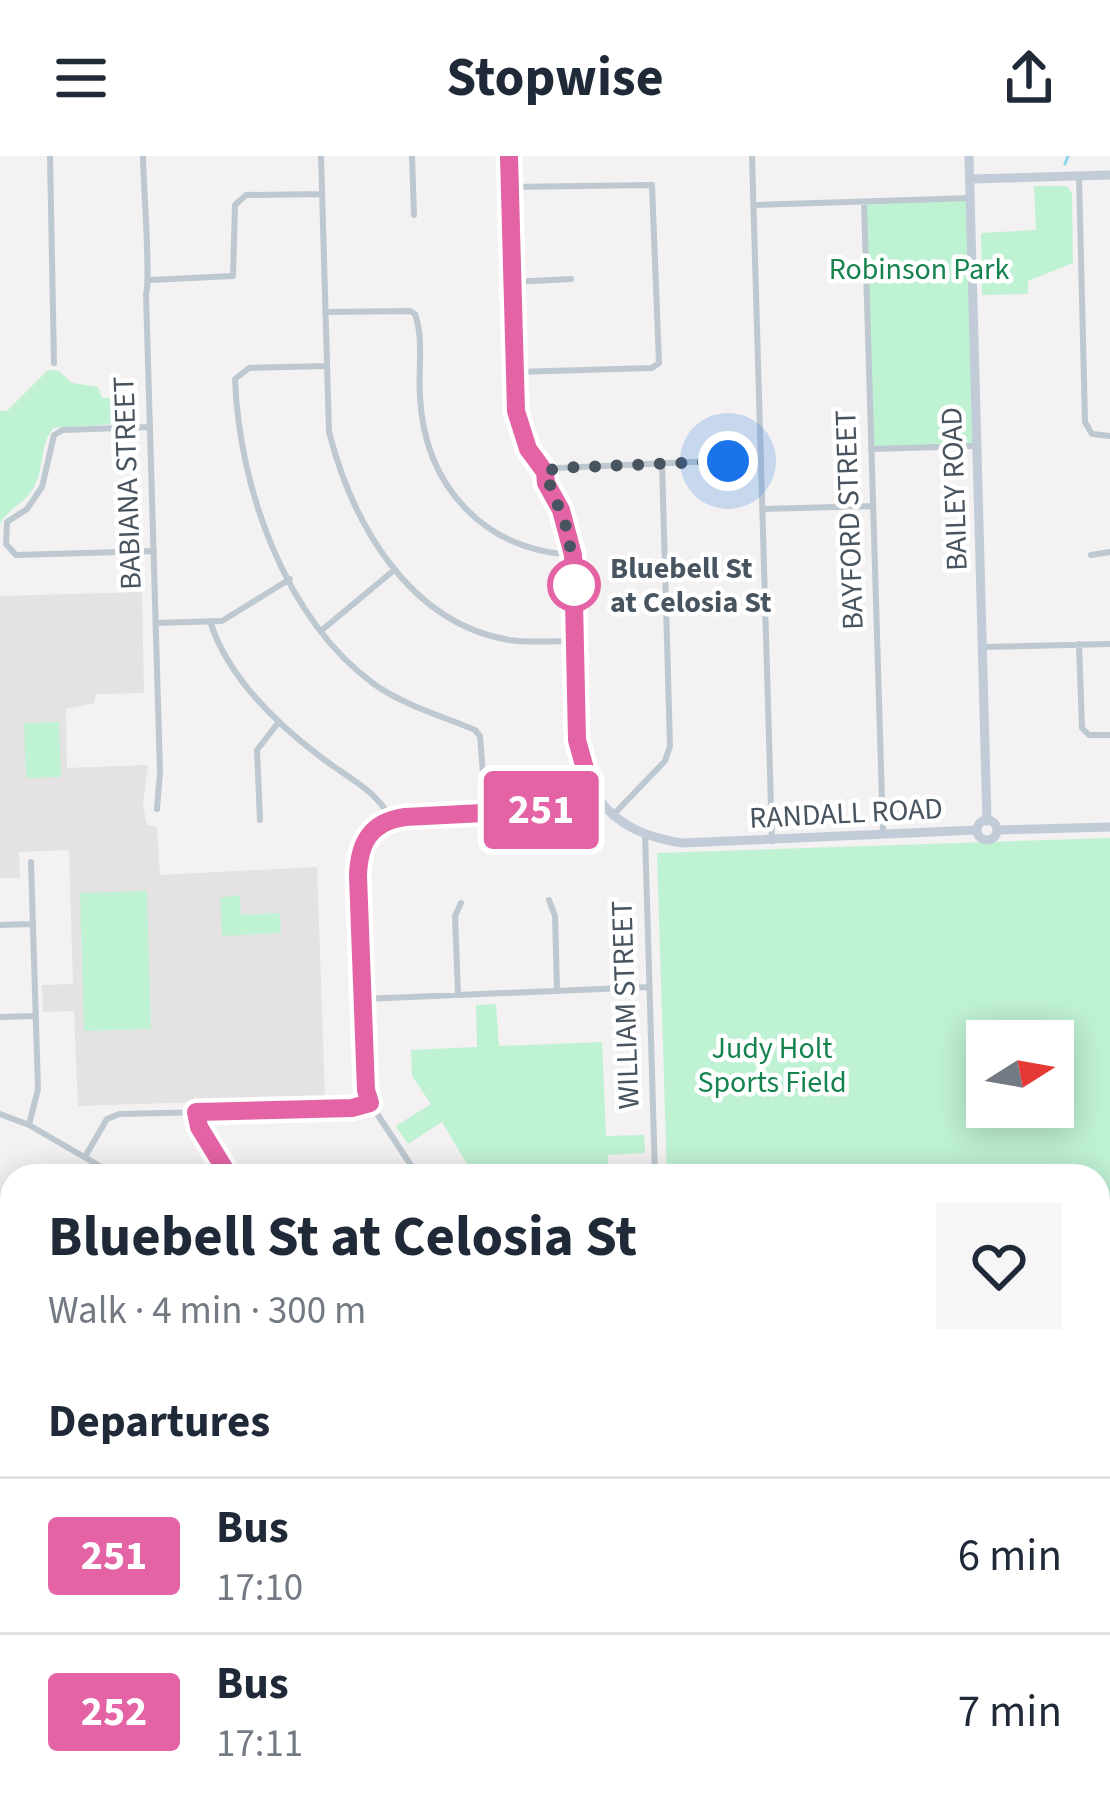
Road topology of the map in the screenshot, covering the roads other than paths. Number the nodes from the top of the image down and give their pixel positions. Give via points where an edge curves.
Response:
1 (50, 156) edge
2 (142, 156) edge
3 (321, 156) edge
4 (412, 156) edge
5 (509, 156) edge
6 (752, 156) edge
7 (969, 156) edge
8 (1110, 175) edge
9 (1078, 176) junction
10 (970, 179) junction
11 (510, 187) junction
12 (322, 194) junction
13 (970, 199) junction
14 (864, 202) junction
15 (754, 205) junction
16 (414, 215) dead end
17 (571, 279) dead end
18 (150, 280) junction
19 (513, 282) junction
20 (325, 313) junction
21 (54, 363) dead end
22 (326, 366) junction
23 (515, 372) junction
24 (148, 427) junction
25 (1110, 436) edge
26 (977, 446) junction
27 (872, 449) junction
28 (761, 459) junction
29 (662, 464) junction
30 (545, 472) junction
31 (873, 506) junction
32 (763, 508) junction
33 (154, 551) junction
34 (1110, 552) edge
35 (573, 555) junction
36 (1091, 555) dead end
37 (393, 571) junction
38 (290, 579) junction
39 (210, 621) junction
40 (156, 623) junction
41 (322, 630) junction
42 (575, 640) junction
43 (1078, 644) junction
44 (1110, 644) edge
45 (983, 647) junction
46 (278, 723) junction
47 (1110, 735) edge
48 (589, 783) junction
49 (157, 809) dead end
50 (486, 813) junction
51 (614, 814) junction
52 (391, 819) junction
53 (260, 820) dead end
54 (987, 820) junction
55 (1110, 826) edge
56 (977, 830) junction
57 (997, 830) junction
58 (645, 833) junction
59 (883, 837) junction
60 (772, 841) junction
61 (31, 862) dead end
62 (549, 900) dead end
63 (461, 903) dead end
64 (32, 924) junction
65 (0, 925) edge
66 (648, 987) junction
67 (557, 990) junction
68 (458, 994) junction
69 (363, 999) junction
70 (35, 1016) junction
71 (0, 1017) edge
72 (370, 1103) junction
73 (196, 1112) junction
74 (0, 1114) edge
75 (29, 1125) junction
76 (86, 1155) junction
77 (99, 1164) edge
78 (222, 1164) edge
79 (410, 1164) edge
80 (655, 1164) edge

1 - 21 street
2 - 18 street, BABIANA STREET
3 - 12 street
4 - 16 street
5 - 11 street
6 - 15 street
7 - 10 street, BAILEY ROAD
8 - 9 street
9 - 10 street
9 - 25 street via 1085,422 1092,434
10 - 13 street, BAILEY ROAD
11 - 19 street
11 - 23 street via 652,185 659,363
12 - 18 street via 239,199 233,276
12 - 20 street
13 - 14 street
13 - 26 street, BAILEY ROAD
14 - 15 street
14 - 27 street, BAYFORD STREET
15 - 28 street
17 - 19 street
18 - 24 street, BABIANA STREET
19 - 23 street
20 - 22 street
20 - 35 street via 416,314 422,417 452,490 501,538
22 - 37 street via 340,471
22 - 38 street via 249,368 235,379 248,485
23 - 30 street via 522,436
24 - 33 street, BABIANA STREET
24 - 33 street via 54,434 42,488 7,522 6,544 16,555
26 - 27 street
26 - 45 street, BAILEY ROAD
27 - 31 street, BAYFORD STREET
28 - 29 street
28 - 32 street
29 - 30 street
29 - 51 street via 670,746
30 - 35 street
31 - 32 street
31 - 59 street, BAYFORD STREET
32 - 60 street
33 - 40 street, BABIANA STREET
34 - 36 street
35 - 42 street
37 - 41 street
37 - 42 street via 443,612 488,634
38 - 39 street via 230,618
38 - 41 street
39 - 40 street
39 - 46 street
40 - 49 street, BABIANA STREET
41 - 50 street via 374,683 481,736
42 - 48 street via 577,740
43 - 44 street
43 - 45 street
43 - 47 street via 1082,728
45 - 54 street, BAILEY ROAD
46 - 52 street via 372,792
46 - 53 street via 257,750
48 - 50 street via 548,808
48 - 51 street
50 - 52 street
51 - 58 street
52 - 69 street via 360,850
54 - 56 street, RANDALL ROAD
54 - 57 street, RANDALL ROAD
55 - 57 street, RANDALL ROAD
56 - 57 street, RANDALL ROAD via 988,840
56 - 59 street, RANDALL ROAD
58 - 60 street, RANDALL ROAD via 683,843
58 - 66 street, WILLIAM STREET
59 - 60 street, RANDALL ROAD
61 - 64 street
62 - 67 street
63 - 68 street
64 - 65 street
64 - 70 street
66 - 67 street
66 - 80 street, WILLIAM STREET
67 - 68 street
68 - 69 street
69 - 72 street
70 - 71 street
70 - 75 street via 38,1100
72 - 73 street
72 - 79 street
73 - 76 street via 112,1116
73 - 78 street
74 - 75 street
75 - 76 street
76 - 77 street

